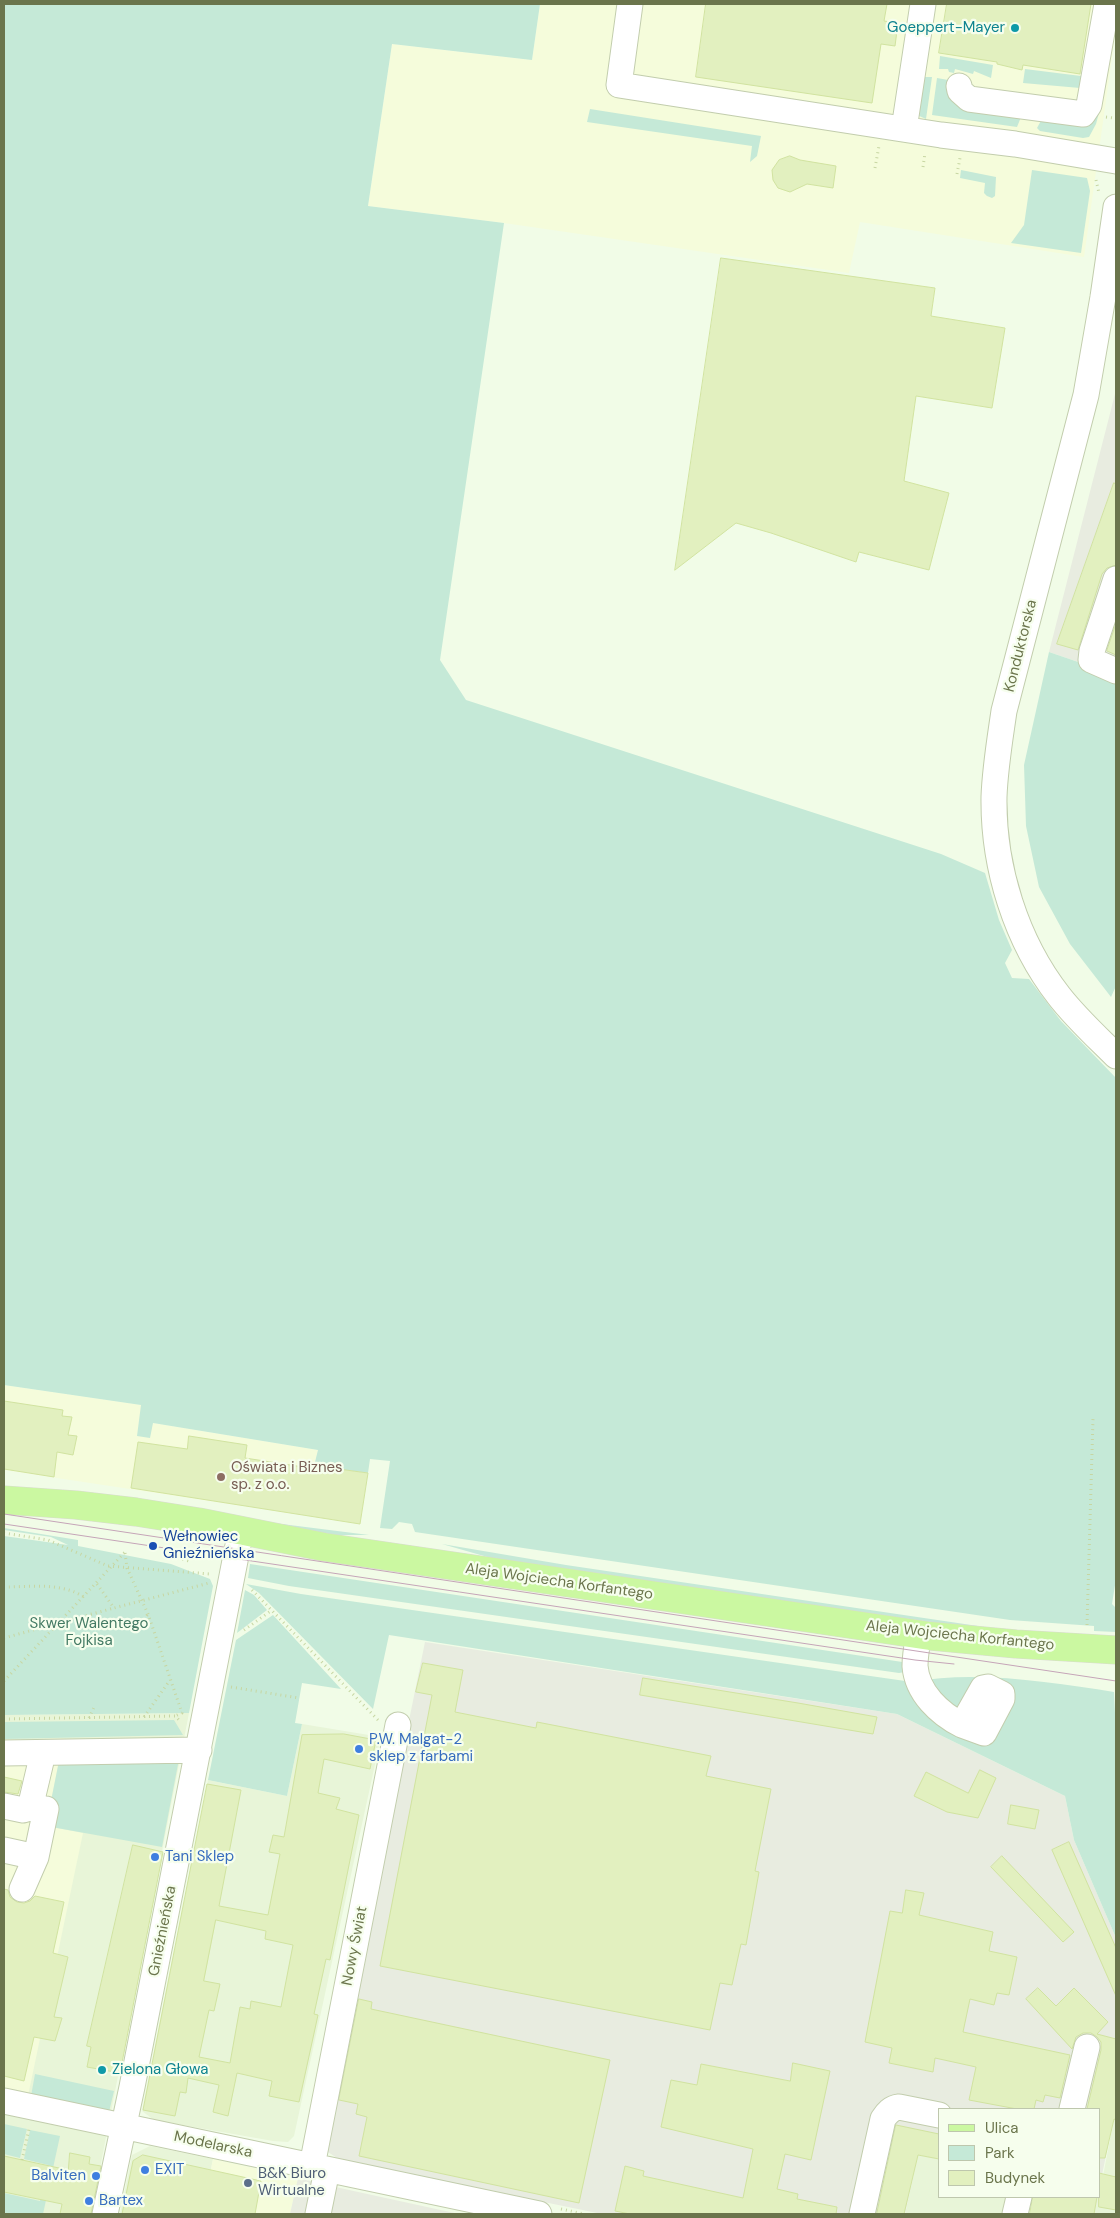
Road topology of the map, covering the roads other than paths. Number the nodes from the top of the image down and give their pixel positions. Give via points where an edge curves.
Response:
1 (630, 4) edge
2 (923, 4) edge
3 (1107, 4) edge
4 (959, 86) dead end
5 (1033, 108) junction
6 (904, 129) junction
7 (1026, 146) junction
8 (1116, 161) edge
9 (1107, 202) edge
10 (1110, 299) edge
11 (1116, 579) edge
12 (1116, 671) edge
13 (1116, 1056) edge
14 (4, 1500) edge
15 (241, 1530) junction
16 (919, 1634) junction
17 (1116, 1650) edge
18 (398, 1725) road end
19 (962, 1725) dead end
20 (199, 1750) junction
21 (43, 1753) junction
22 (4, 1754) edge
23 (4, 1806) edge
24 (46, 1809) dead end
25 (4, 1850) edge
26 (36, 1857) junction
27 (22, 1889) dead end
28 (1087, 2047) dead end
29 (4, 2101) edge
30 (1072, 2108) edge
31 (938, 2115) edge
32 (125, 2126) junction
33 (319, 2168) junction
34 (1018, 2198) edge
35 (105, 2214) edge
36 (318, 2214) edge
37 (539, 2214) edge
38 (862, 2214) edge
39 (1015, 2214) edge

1 - 6 street via 619,86
2 - 6 street
3 - 5 street via 1089,105 1083,114
4 - 5 street via 969,99
5 - 7 street
6 - 7 street
7 - 8 street
9 - 10 street, Konduktorska
10 - 13 street, Konduktorska via 1004,711 994,798 1006,894 1018,924 1037,963 1059,996
11 - 12 street via 1092,651 1092,660
14 - 15 main road, Aleja Wojciecha Korfantego via 117,1510
15 - 16 main road, Aleja Wojciecha Korfantego via 381,1556
15 - 20 street, Gnieźnieńska
16 - 17 main road, Aleja Wojciecha Korfantego
16 - 19 street via 915,1665 920,1686 935,1707
18 - 33 street, Nowy Świat
20 - 21 street
20 - 32 street, Gnieźnieńska
21 - 22 street
21 - 23 street via 30,1808 23,1810
24 - 26 street
25 - 26 street
26 - 27 street
28 - 30 street
29 - 32 street, Modelarska
31 - 38 street via 900,2107 886,2114
32 - 33 street, Modelarska
32 - 35 street, Gnieźnieńska
33 - 36 street, Nowy Świat
33 - 37 street, Modelarska
34 - 39 street

